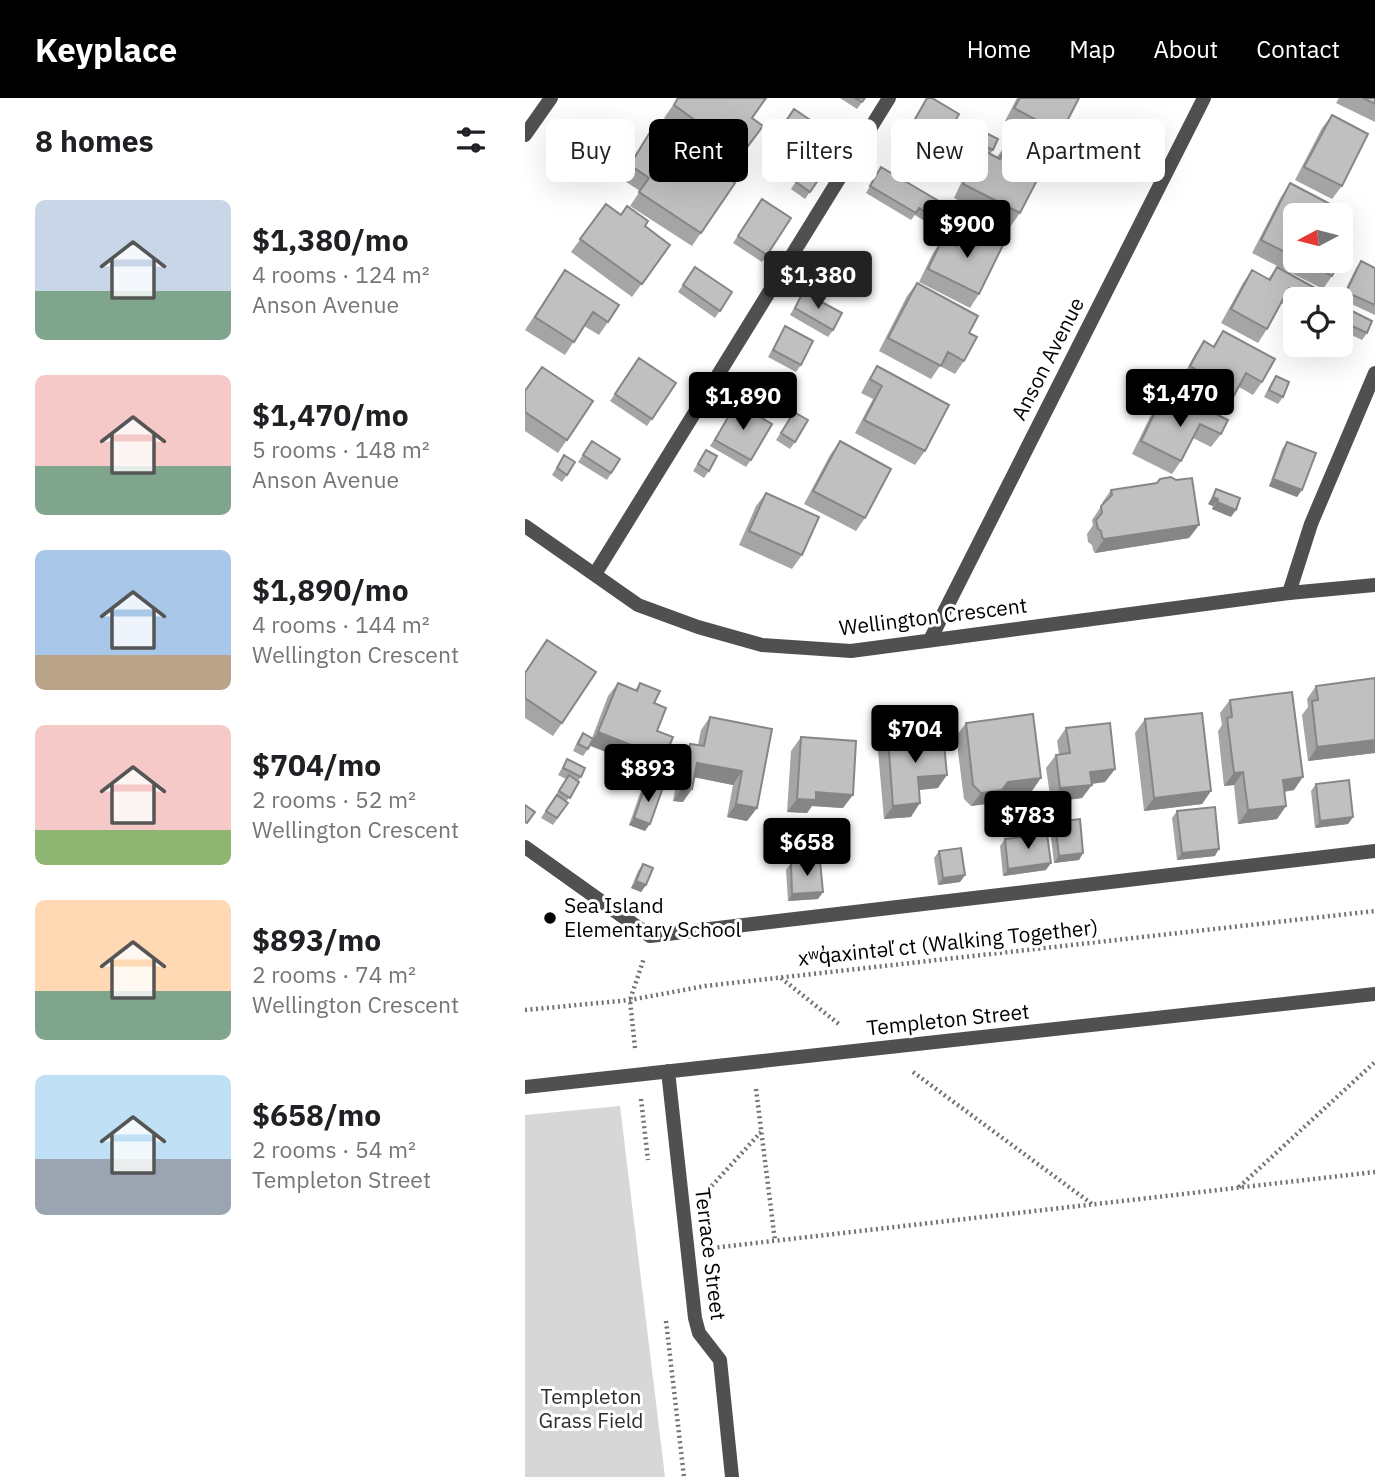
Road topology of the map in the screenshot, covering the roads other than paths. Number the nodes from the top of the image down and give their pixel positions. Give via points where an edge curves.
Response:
1 (551, 98) edge
2 (889, 98) edge
3 (1204, 98) edge
4 (525, 135) edge
5 (1375, 373) edge
6 (525, 526) edge
7 (595, 574) junction
8 (1375, 585) edge
9 (1289, 593) junction
10 (930, 640) junction
11 (525, 846) edge
12 (1375, 851) edge
13 (1375, 994) edge
14 (668, 1071) junction
15 (525, 1087) edge
16 (732, 1477) edge

1 - 4 street
2 - 7 street
3 - 10 street, Anson Avenue
5 - 9 street via 1311,524
6 - 7 street, Wellington Crescent
7 - 10 street, Wellington Crescent via 638,604 698,628 762,645 851,651
8 - 9 street, Wellington Crescent
9 - 10 street, Wellington Crescent
11 - 12 street via 650,936
13 - 14 street, Templeton Street
14 - 15 street, Templeton Street
14 - 16 street, Terrace Street via 695,1318 699,1333 720,1360

